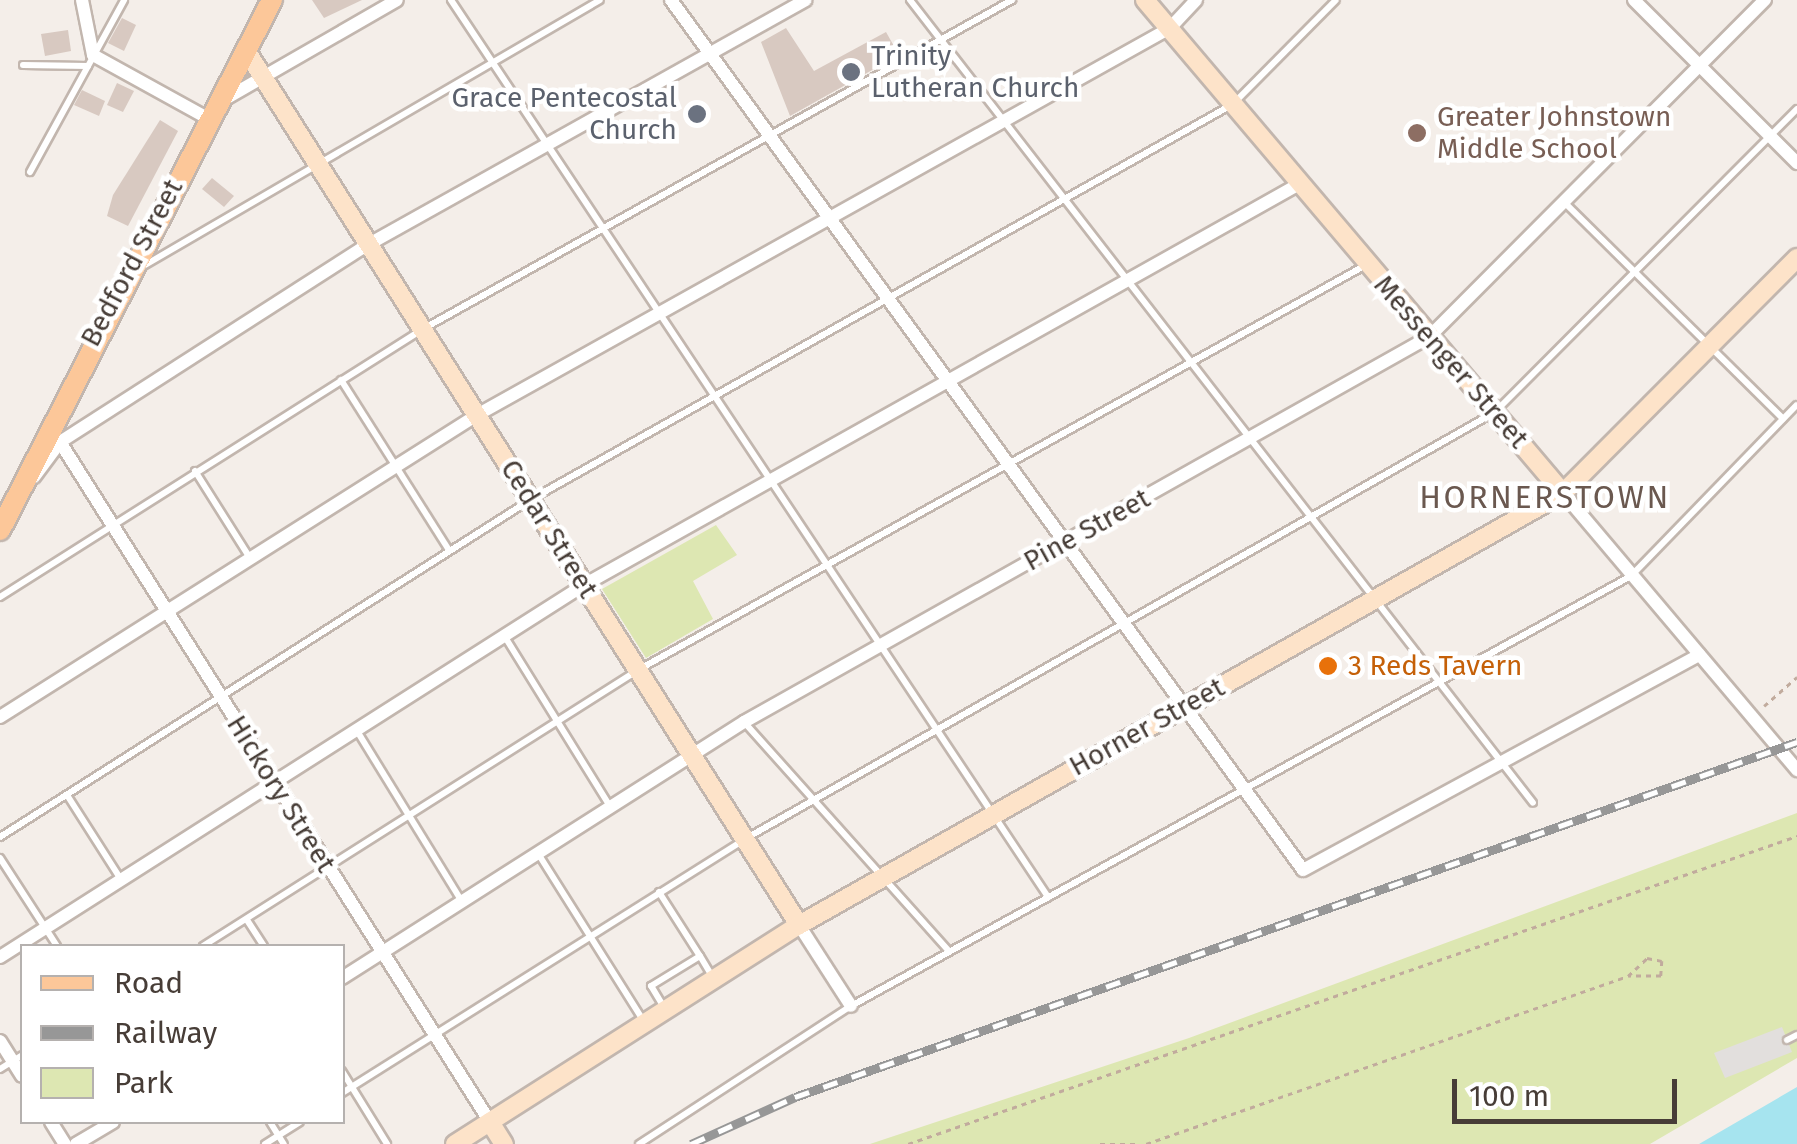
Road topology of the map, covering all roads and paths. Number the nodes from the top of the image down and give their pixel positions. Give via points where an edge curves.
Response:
1 (82, 0) edge
2 (124, 0) edge
3 (272, 0) edge
4 (397, 0) edge
5 (451, 0) edge
6 (600, 0) edge
7 (671, 0) edge
8 (805, 0) edge
9 (910, 0) edge
10 (1012, 0) edge
11 (1145, 0) edge
12 (1196, 0) edge
13 (1336, 0) edge
14 (1634, 0) edge
15 (1765, 0) edge
16 (1170, 28) junction
17 (941, 39) junction
18 (247, 52) junction
19 (710, 53) junction
20 (90, 60) junction
21 (490, 60) junction
22 (23, 65) dead end
23 (1701, 66) junction
24 (262, 76) junction
25 (1233, 104) junction
26 (1797, 109) edge
27 (214, 111) junction
28 (1002, 120) junction
29 (768, 134) junction
30 (1770, 136) junction
31 (546, 144) junction
32 (316, 160) junction
33 (1797, 163) edge
34 (30, 172) dead end
35 (1301, 183) junction
36 (1063, 198) junction
37 (1563, 201) junction
38 (829, 217) junction
39 (601, 226) junction
40 (369, 244) junction
41 (1797, 258) edge
42 (1368, 265) junction
43 (128, 272) junction
44 (1635, 273) junction
45 (1125, 278) junction
46 (888, 298) junction
47 (658, 312) junction
48 (422, 329) junction
49 (1429, 337) junction
50 (1710, 347) junction
51 (1187, 359) junction
52 (947, 379) junction
53 (341, 380) junction
54 (714, 397) junction
55 (1797, 405) edge
56 (1495, 412) junction
57 (477, 415) junction
58 (1783, 419) junction
59 (1250, 438) junction
60 (60, 442) junction
61 (1007, 462) junction
62 (396, 466) junction
63 (195, 471) junction
64 (21, 478) junction
65 (770, 480) junction
66 (1563, 493) junction
67 (530, 500) junction
68 (5, 503) edge
69 (1312, 517) junction
70 (110, 524) junction
71 (0, 530) edge
72 (1065, 542) junction
73 (449, 550) junction
74 (250, 558) junction
75 (827, 562) junction
76 (1631, 576) junction
77 (584, 585) junction
78 (0, 598) edge
79 (1374, 599) junction
80 (165, 611) junction
81 (1125, 625) junction
82 (504, 636) junction
83 (880, 644) junction
84 (1699, 655) junction
85 (638, 670) junction
86 (1797, 677) edge
87 (1436, 678) junction
88 (217, 694) junction
89 (1184, 706) junction
90 (0, 717) edge
91 (1752, 717) junction
92 (557, 722) junction
93 (744, 722) junction
94 (356, 730) junction
95 (939, 731) junction
96 (691, 754) junction
97 (1501, 760) junction
98 (1797, 770) edge
99 (274, 783) junction
100 (1245, 791) junction
101 (67, 795) junction
102 (816, 800) junction
103 (1532, 804) dead end
104 (610, 807) junction
105 (991, 814) junction
106 (410, 818) junction
107 (1797, 836) edge
108 (0, 837) edge
109 (745, 840) junction
110 (539, 854) junction
111 (0, 858) edge
112 (329, 870) junction
113 (883, 875) junction
114 (121, 880) junction
115 (659, 892) junction
116 (1048, 897) junction
117 (462, 902) junction
118 (248, 920) junction
119 (799, 924) junction
120 (45, 928) junction
121 (590, 936) junction
122 (21, 944) edge
123 (55, 944) edge
124 (206, 944) edge
125 (263, 944) edge
126 (382, 952) junction
127 (949, 952) junction
128 (700, 956) junction
129 (345, 976) edge
130 (1628, 976) dead end
131 (714, 980) junction
132 (851, 1006) junction
133 (666, 1010) junction
134 (645, 1024) junction
135 (436, 1035) junction
136 (1797, 1035) edge
137 (1787, 1040) dead end
138 (0, 1041) edge
139 (18, 1058) edge
140 (0, 1069) edge
141 (345, 1076) edge
142 (352, 1086) junction
143 (345, 1091) edge
144 (490, 1122) junction
145 (110, 1124) edge
146 (271, 1124) edge
147 (297, 1124) edge
148 (279, 1135) junction
149 (76, 1144) edge
150 (265, 1144) edge
151 (284, 1144) edge
152 (387, 1144) edge
153 (456, 1144) edge
154 (504, 1144) edge
155 (639, 1144) edge
156 (908, 1144) edge
157 (1100, 1144) edge
158 (1136, 1144) edge
159 (1146, 1144) edge

1 - 20 street
2 - 20 lane
3 - 18 main road, Bedford Street
4 - 24 street
5 - 21 lane
6 - 21 lane
7 - 19 street
8 - 19 street
9 - 17 lane
10 - 17 lane
11 - 16 street, Messenger Street
12 - 16 street
13 - 25 lane
14 - 23 street
15 - 23 street, Pine Street
16 - 25 street, Messenger Street
16 - 28 street
17 - 28 lane
17 - 29 lane
18 - 24 street, Cedar Street
18 - 27 main road, Bedford Street
19 - 29 street
19 - 31 street
20 - 22 lane
20 - 27 street
20 - 34 lane
21 - 31 lane
21 - 32 lane
23 - 30 street
23 - 37 street, Pine Street
24 - 27 street
24 - 32 street, Cedar Street
25 - 35 street, Messenger Street
25 - 36 lane
26 - 30 lane
27 - 43 main road, Bedford Street
28 - 36 lane
28 - 38 street
29 - 38 street
29 - 39 lane
30 - 33 street
30 - 44 lane
31 - 39 lane
31 - 40 street
32 - 40 street, Cedar Street
32 - 43 lane
35 - 42 street, Messenger Street
35 - 45 street
36 - 45 lane
36 - 46 lane
37 - 44 lane
37 - 49 street, Pine Street
38 - 46 street
38 - 47 street
39 - 47 lane
39 - 48 lane
40 - 48 street, Cedar Street
40 - 60 street
41 - 50 street, Horner Street
42 - 49 street, Messenger Street
42 - 51 lane
43 - 64 main road, Bedford Street
44 - 50 lane
44 - 56 lane
45 - 51 lane
45 - 52 street
46 - 52 street
46 - 54 lane
47 - 54 lane
47 - 57 street
48 - 53 lane
48 - 57 street, Cedar Street
49 - 56 street, Messenger Street
49 - 59 street, Pine Street
50 - 58 lane
50 - 66 street, Horner Street
51 - 59 lane
51 - 61 lane
52 - 61 street
52 - 65 street
53 - 62 lane
53 - 63 lane
54 - 65 lane
54 - 67 lane
55 - 58 lane
56 - 66 street, Messenger Street
56 - 69 lane
57 - 62 street
57 - 67 street, Cedar Street
58 - 76 lane
59 - 69 lane
59 - 72 street, Pine Street
60 - 64 street via 34,477
60 - 70 street, Hickory Street
61 - 72 street
61 - 75 lane
62 - 73 lane
62 - 74 street
63 - 70 lane
63 - 74 lane
64 - 68 main road, Bedford Street
65 - 75 lane
65 - 77 street
66 - 76 street, Messenger Street
66 - 79 street, Horner Street
67 - 73 lane
67 - 77 street, Cedar Street
68 - 71 main road, Bedford Street
69 - 79 lane
69 - 81 lane
70 - 78 lane
70 - 80 street, Hickory Street
72 - 81 street
72 - 83 street, Pine Street
73 - 88 lane
74 - 80 street
75 - 83 lane
75 - 85 lane
76 - 84 street, Messenger Street
76 - 87 lane
77 - 82 street
77 - 85 street, Cedar Street
79 - 87 lane
79 - 89 street, Horner Street
80 - 88 street, Hickory Street
80 - 90 street
81 - 89 street
81 - 95 lane
82 - 92 lane
82 - 94 street
83 - 93 street, Pine Street
83 - 95 lane
84 - 91 street, Messenger Street
84 - 97 street
85 - 92 lane
85 - 96 street, Cedar Street
86 - 91 path
87 - 97 lane
87 - 100 lane
88 - 99 street, Hickory Street
88 - 101 lane
89 - 100 street
89 - 105 street, Horner Street
91 - 98 street, Messenger Street
92 - 104 lane
92 - 106 lane
93 - 96 street, Pine Street
93 - 102 lane
94 - 99 street
94 - 106 lane
95 - 102 lane
95 - 105 lane
96 - 104 street, Pine Street
96 - 109 street, Cedar Street
97 - 100 street via 1303,870
97 - 103 lane
99 - 112 street, Hickory Street
99 - 114 street
100 - 116 lane
101 - 108 lane
101 - 114 lane
102 - 109 lane
102 - 113 lane
104 - 110 street, Pine Street
105 - 113 street, Horner Street
105 - 116 lane
106 - 112 lane
106 - 117 lane
107 - 156 path
109 - 115 lane
109 - 119 street, Cedar Street
110 - 117 street, Pine Street
110 - 121 lane
111 - 120 lane
112 - 118 lane
112 - 126 street, Hickory Street
113 - 119 street, Horner Street
113 - 127 lane
114 - 120 street
115 - 121 lane
115 - 128 lane
116 - 127 lane
117 - 126 street, Pine Street
118 - 124 lane
118 - 125 lane
119 - 131 street, Horner Street
119 - 132 street, Cedar Street
120 - 122 street
120 - 123 lane
121 - 134 lane
121 - 135 lane
126 - 129 street, Pine Street
126 - 135 street, Hickory Street
127 - 132 lane
128 - 131 lane
128 - 133 lane via 651,986
130 - 159 path via 1661,976 1662,961 1647,958 1628,976
131 - 133 street, Horner Street
132 - 155 lane
133 - 134 street, Horner Street
134 - 144 street, Horner Street
135 - 142 lane
135 - 144 street, Hickory Street
136 - 137 lane
138 - 139 street
139 - 140 lane
141 - 142 lane
142 - 143 lane
142 - 152 lane
144 - 153 street, Horner Street
144 - 154 street, Hickory Street
145 - 149 street
146 - 148 lane
147 - 148 lane
148 - 150 lane
148 - 151 lane
157 - 158 path

